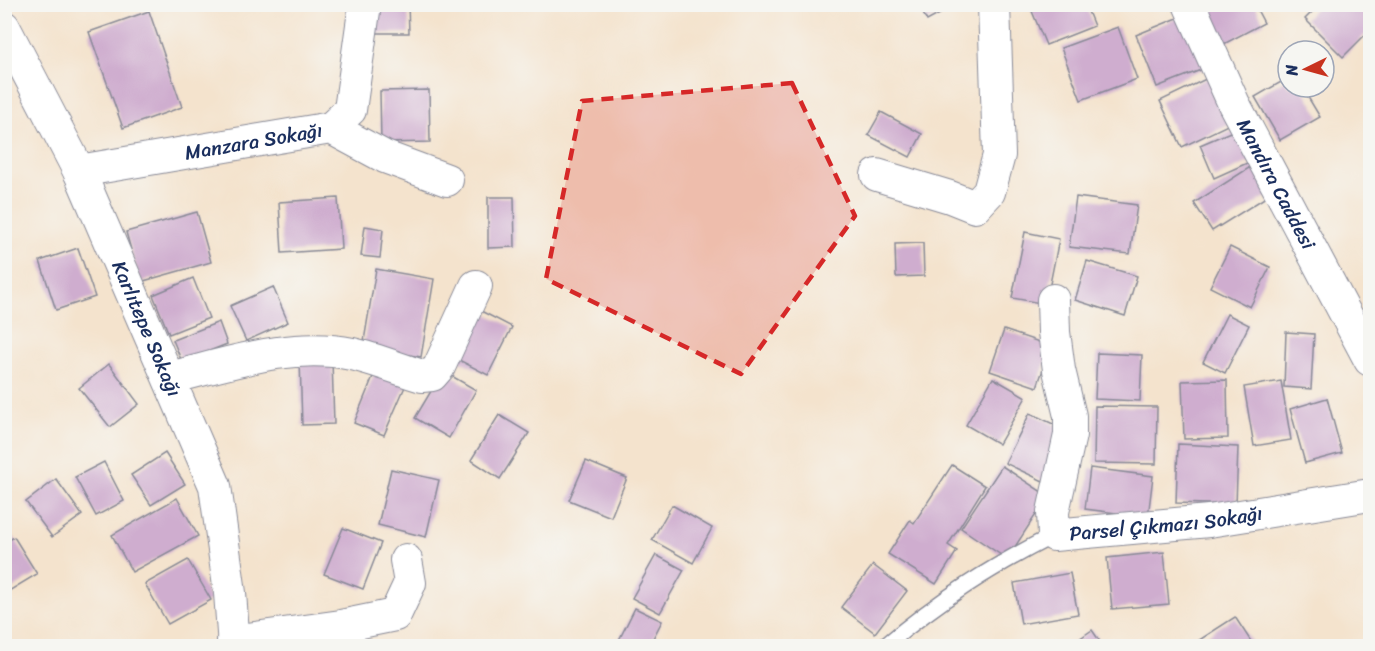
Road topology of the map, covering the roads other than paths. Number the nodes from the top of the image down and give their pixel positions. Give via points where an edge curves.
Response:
1 (364, 4) edge
2 (994, 4) edge
3 (1189, 4) edge
4 (4, 27) edge
5 (331, 128) junction
6 (79, 171) junction
7 (877, 175) dead end
8 (447, 180) dead end
9 (476, 286) dead end
10 (1053, 300) dead end
11 (1371, 360) edge
12 (169, 378) junction
13 (1371, 495) edge
14 (1054, 535) junction
15 (406, 560) dead end
16 (233, 644) edge
17 (885, 646) edge

1 - 5 street, Manzara Sokağı via 350,110
2 - 7 street via 999,154 989,192 975,207
3 - 11 street, Mandıra Caddesi via 1234,104
4 - 6 street, Karlıtepe Sokağı
5 - 6 street, Manzara Sokağı
5 - 8 street via 385,157
6 - 12 street, Karlıtepe Sokağı
9 - 12 street via 432,375 423,376 352,354 318,350 283,352
10 - 14 street, Parsel Çıkmazı Sokağı via 1059,370 1070,416 1070,435 1053,512
12 - 16 street, Karlıtepe Sokağı via 215,486
13 - 14 street, Parsel Çıkmazı Sokağı via 1209,521
14 - 17 lane via 963,585
15 - 16 street via 410,583 395,615

